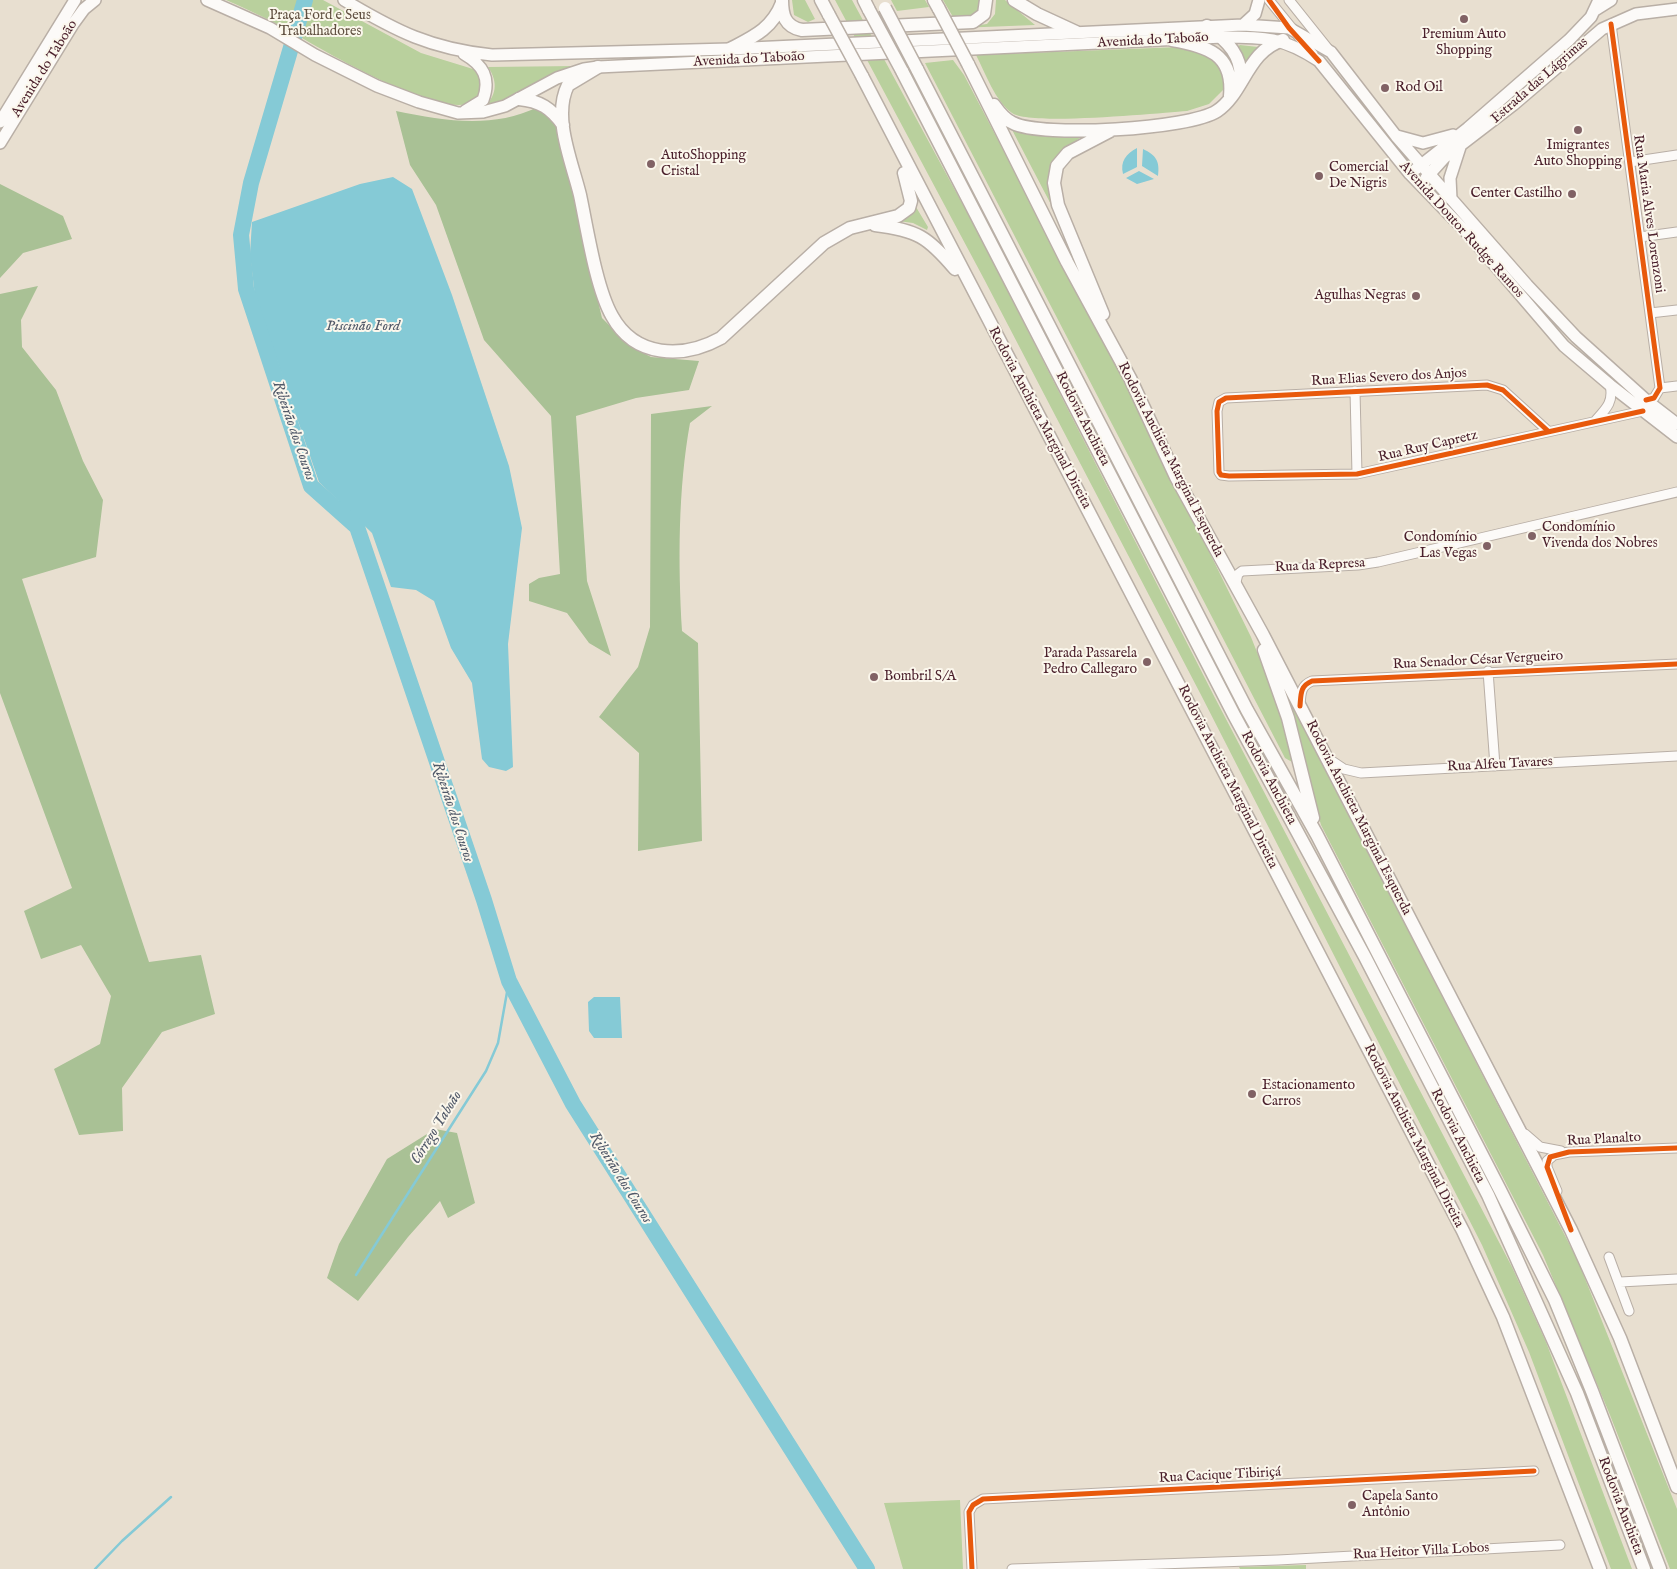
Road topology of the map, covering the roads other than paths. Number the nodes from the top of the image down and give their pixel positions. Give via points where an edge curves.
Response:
1 (75, 0) edge
2 (95, 0) edge
3 (207, 0) edge
4 (344, 0) edge
5 (821, 0) edge
6 (986, 0) edge
7 (1014, 0) edge
8 (1259, 0) edge
9 (1269, 0) edge
10 (1289, 0) edge
11 (1611, 0) edge
12 (1666, 0) edge
13 (782, 2) edge
14 (883, 4) edge
15 (866, 5) edge
16 (936, 5) edge
17 (1597, 5) edge
18 (1676, 11) edge
19 (1611, 24) junction
20 (1243, 25) junction
21 (1207, 26) junction
22 (1290, 28) junction
23 (1076, 32) junction
24 (1223, 37) junction
25 (1172, 40) junction
26 (1283, 40) junction
27 (730, 48) junction
28 (459, 51) junction
29 (1331, 52) junction
30 (1319, 61) junction
31 (598, 67) junction
32 (1240, 82) junction
33 (979, 88) junction
34 (1230, 96) junction
35 (519, 99) junction
36 (458, 113) junction
37 (881, 115) junction
38 (0, 122) edge
39 (563, 125) junction
40 (1468, 128) junction
41 (1115, 129) junction
42 (1396, 136) junction
43 (0, 143) edge
44 (1460, 146) junction
45 (1677, 155) edge
46 (1630, 162) junction
47 (1420, 165) junction
48 (1410, 174) junction
49 (1429, 174) junction
50 (1420, 185) junction
51 (1451, 198) junction
52 (865, 224) junction
53 (1677, 232) edge
54 (1640, 237) junction
55 (968, 284) junction
56 (1677, 310) edge
57 (1650, 313) junction
58 (1130, 378) junction
59 (1610, 385) junction
60 (1677, 386) edge
61 (1660, 388) junction
62 (1355, 391) junction
63 (1644, 406) junction
64 (1595, 421) junction
65 (1677, 424) edge
66 (1548, 431) junction
67 (1677, 438) edge
68 (1219, 469) joint
69 (1357, 474) junction
70 (1677, 492) edge
71 (1235, 586) junction
72 (1249, 612) junction
73 (1677, 664) edge
74 (1488, 671) junction
75 (1300, 706) junction
76 (1677, 756) edge
77 (1328, 758) junction
78 (1494, 766) junction
79 (1317, 835) junction
80 (1512, 1117) junction
81 (1677, 1148) edge
82 (1569, 1152) junction
83 (1572, 1230) junction
84 (1609, 1257) dead end
85 (1677, 1279) edge
86 (1620, 1282) junction
87 (1629, 1312) dead end
88 (1534, 1471) dead end
89 (1677, 1487) edge
90 (1589, 1539) junction
91 (1560, 1545) dead end
92 (1278, 1564) edge
93 (1052, 1568) edge
94 (972, 1569) edge
95 (1012, 1569) edge
96 (1594, 1569) edge
97 (1600, 1569) edge
98 (1644, 1569) edge
99 (1660, 1569) edge

1 - 38 main road, Avenida do Taboão
2 - 43 main road, Avenida do Taboão via 73,24
3 - 36 main road, Avenida do Taboão via 270,28 377,86
4 - 28 main road, Avenida do Taboão via 410,37
5 - 37 highway, Rodovia Anchieta Marginal Direita, bridge
6 - 13 highway via 984,14 973,22 808,30 796,29 788,23
7 - 23 highway
8 - 20 main road via 1255,14
9 - 22 street, Avenida Doutor Rudge Ramos
10 - 29 street, Avenida Doutor Rudge Ramos
11 - 17 main road, Estrada das Lágrimas
12 - 18 main road
13 - 27 highway via 775,19 765,30
14 - 79 highway, Rodovia Anchieta, bridge via 1248,710
15 - 98 highway, Rodovia Anchieta, bridge via 1234,715 1365,957 1488,1195 1577,1393
16 - 33 highway, Rodovia Anchieta Marginal Esquerda, bridge
17 - 40 main road, Estrada das Lágrimas via 1569,40
18 - 19 main road, Estrada das Lágrimas via 1636,14
19 - 44 main road, Estrada das Lágrimas via 1584,42 1513,105
19 - 46 street, Rua Maria Alves Lorenzoni
20 - 21 main road, Avenida do Taboão
20 - 22 main road, Avenida do Taboão
21 - 23 main road, Avenida do Taboão
21 - 24 highway
22 - 29 main road, Avenida do Taboão
22 - 30 street, Avenida Doutor Rudge Ramos
23 - 27 main road, Avenida do Taboão
24 - 25 main road, Avenida do Taboão
24 - 26 main road, Avenida do Taboão
24 - 32 highway via 1238,61
25 - 31 main road, Avenida do Taboão
25 - 34 highway via 1204,47 1221,58 1228,73
26 - 30 main road, Avenida do Taboão
26 - 32 highway via 1263,50
27 - 28 main road, Avenida do Taboão via 525,55
28 - 36 main road via 479,64 487,81 483,100
29 - 42 main road, Avenida Doutor Rudge Ramos
30 - 48 main road, Avenida Doutor Rudge Ramos
31 - 35 main road, Avenida do Taboão via 557,78
31 - 39 highway via 568,85 562,103
32 - 34 highway
33 - 41 highway via 1004,117 1019,126 1048,130
33 - 58 highway, Rodovia Anchieta Marginal Esquerda
34 - 41 highway via 1217,111 1200,119
35 - 36 main road, Avenida do Taboão via 483,112
35 - 39 highway via 550,108
37 - 52 highway via 907,178 911,201 909,208 898,216
37 - 55 highway, Rodovia Anchieta Marginal Direita
39 - 52 highway via 608,307 621,328 634,341 650,349 688,352 708,346 721,338 818,247 840,232
40 - 42 main road via 1430,143
40 - 47 main road, Estrada das Lágrimas
41 - 58 highway via 1076,147 1063,157 1055,174 1054,189
42 - 47 main road, Avenida Doutor Rudge Ramos
44 - 49 main road, Estrada das Lágrimas
44 - 51 main road via 1450,178
45 - 46 street
46 - 54 street, Rua Maria Alves Lorenzoni
47 - 48 main road, Estrada das Lágrimas
47 - 49 main road, Avenida Doutor Rudge Ramos
48 - 50 main road, Avenida Doutor Rudge Ramos
49 - 50 main road, Estrada das Lágrimas
49 - 51 main road, Avenida Doutor Rudge Ramos
50 - 59 main road, Avenida Doutor Rudge Ramos via 1469,235 1564,346
51 - 63 main road, Avenida Doutor Rudge Ramos via 1576,337
52 - 55 highway via 897,228 924,238
53 - 54 street
54 - 57 street, Rua Maria Alves Lorenzoni
55 - 90 highway, Rodovia Anchieta Marginal Direita via 1065,464 1463,1231 1503,1317
56 - 57 street
57 - 61 street, Rua Maria Alves Lorenzoni
58 - 71 highway, Rodovia Anchieta Marginal Esquerda via 1176,477
59 - 63 main road, Avenida Doutor Rudge Ramos
59 - 64 street via 1612,399
60 - 61 street
61 - 63 street
62 - 66 street, Rua Elias Severo dos Anjos via 1494,386 1503,390
62 - 68 street, Rua Elias Severo dos Anjos via 1222,399 1217,405
62 - 69 street
63 - 64 street, Rua Ruy Capretz
63 - 65 main road, Avenida Doutor Rudge Ramos
63 - 67 main road, Avenida Doutor Rudge Ramos
64 - 66 street, Rua Ruy Capretz
66 - 69 street, Rua Ruy Capretz
68 - 69 street, Rua Ruy Capretz via 1221,475 1229,476
70 - 71 street, Rua da Represa via 1371,563 1242,571
71 - 72 highway, Rodovia Anchieta Marginal Esquerda
72 - 75 highway, Rodovia Anchieta Marginal Esquerda
72 - 79 highway via 1288,718
73 - 74 street, Rua Senador César Vergueiro
74 - 75 street, Rua Senador César Vergueiro via 1312,681 1302,689
74 - 78 street
75 - 77 highway, Rodovia Anchieta Marginal Esquerda
76 - 78 street, Rua Alfeu Tavares
77 - 78 street, Rua Alfeu Tavares via 1344,769 1361,772
77 - 80 highway, Rodovia Anchieta Marginal Esquerda
79 - 99 highway, Rodovia Anchieta via 1554,1300
80 - 82 street, Rua Planalto via 1536,1145
80 - 83 highway, Rodovia Anchieta Marginal Esquerda
81 - 82 street, Rua Planalto
82 - 83 street, Rua Planalto via 1550,1157 1547,1167
83 - 89 highway, Rodovia Anchieta Marginal Esquerda via 1620,1338
84 - 86 street
85 - 86 street
86 - 87 street
88 - 94 street, Rua Cacique Tibiriçá via 983,1499 969,1512
90 - 96 street
90 - 97 highway, Rodovia Anchieta Marginal Direita
91 - 92 street, Rua Heitor Villa Lobos
92 - 93 street, Rua Heitor Villa Lobos
93 - 95 street, Rua Heitor Villa Lobos

